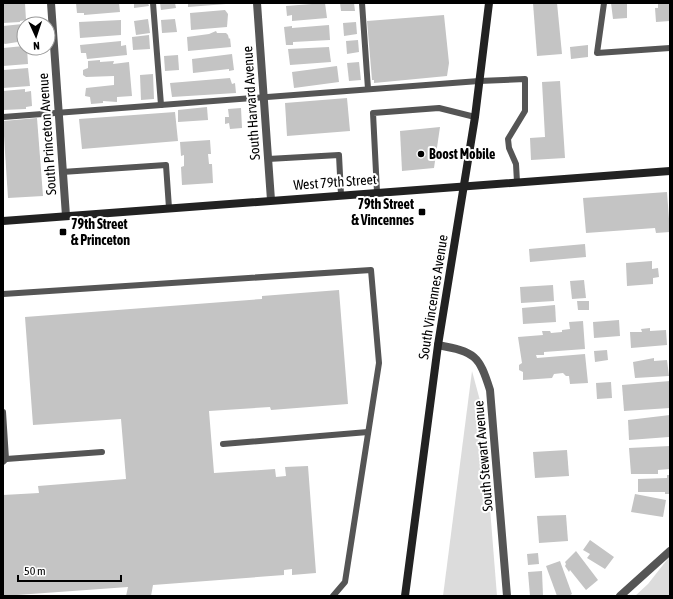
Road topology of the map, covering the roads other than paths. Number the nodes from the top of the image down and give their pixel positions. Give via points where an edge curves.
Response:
1 (51, 3) edge
2 (153, 3) edge
3 (257, 3) edge
4 (362, 3) edge
5 (489, 3) edge
6 (604, 3) edge
7 (670, 48) edge
8 (479, 81) junction
9 (368, 89) junction
10 (264, 97) junction
11 (161, 105) junction
12 (59, 112) junction
13 (475, 116) junction
14 (3, 117) edge
15 (268, 159) junction
16 (670, 171) edge
17 (62, 172) junction
18 (517, 182) junction
19 (464, 186) junction
20 (377, 192) junction
21 (341, 195) junction
22 (271, 200) junction
23 (169, 208) junction
24 (66, 216) junction
25 (3, 221) edge
26 (3, 294) edge
27 (438, 346) junction
28 (3, 412) edge
29 (368, 432) junction
30 (223, 444) dead end
31 (102, 452) dead end
32 (5, 461) edge
33 (670, 551) edge
34 (333, 596) edge
35 (405, 596) edge
36 (507, 596) edge
37 (620, 596) edge

1 - 12 street, South Princeton Avenue
2 - 11 lane
3 - 10 street, South Harvard Avenue
4 - 9 lane
5 - 8 main road, South Vincennes Avenue
6 - 7 lane via 597,53
8 - 9 lane
8 - 13 main road, South Vincennes Avenue
8 - 18 lane via 525,79 525,111 508,139 516,164
9 - 10 lane
10 - 11 lane
10 - 15 street, South Harvard Avenue
11 - 12 lane
12 - 14 lane
12 - 17 street, South Princeton Avenue
13 - 19 main road, South Vincennes Avenue
13 - 20 lane via 439,108 373,113
15 - 21 lane via 339,155
15 - 22 street, South Harvard Avenue
16 - 18 main road, West 79th Street
17 - 23 lane via 166,165
17 - 24 street, South Princeton Avenue
18 - 19 main road, West 79th Street
19 - 20 main road, West 79th Street
19 - 27 main road, South Vincennes Avenue
20 - 21 main road, West 79th Street
21 - 22 main road, West 79th Street
22 - 23 main road, West 79th Street
23 - 24 main road, West 79th Street
24 - 25 main road, West 79th Street
26 - 29 lane via 370,270 379,362
27 - 35 main road, South Vincennes Avenue
27 - 36 street, South Stewart Avenue via 470,353 484,371 490,390
28 - 32 lane
29 - 30 lane
29 - 34 lane via 345,582
31 - 32 lane
33 - 37 street

